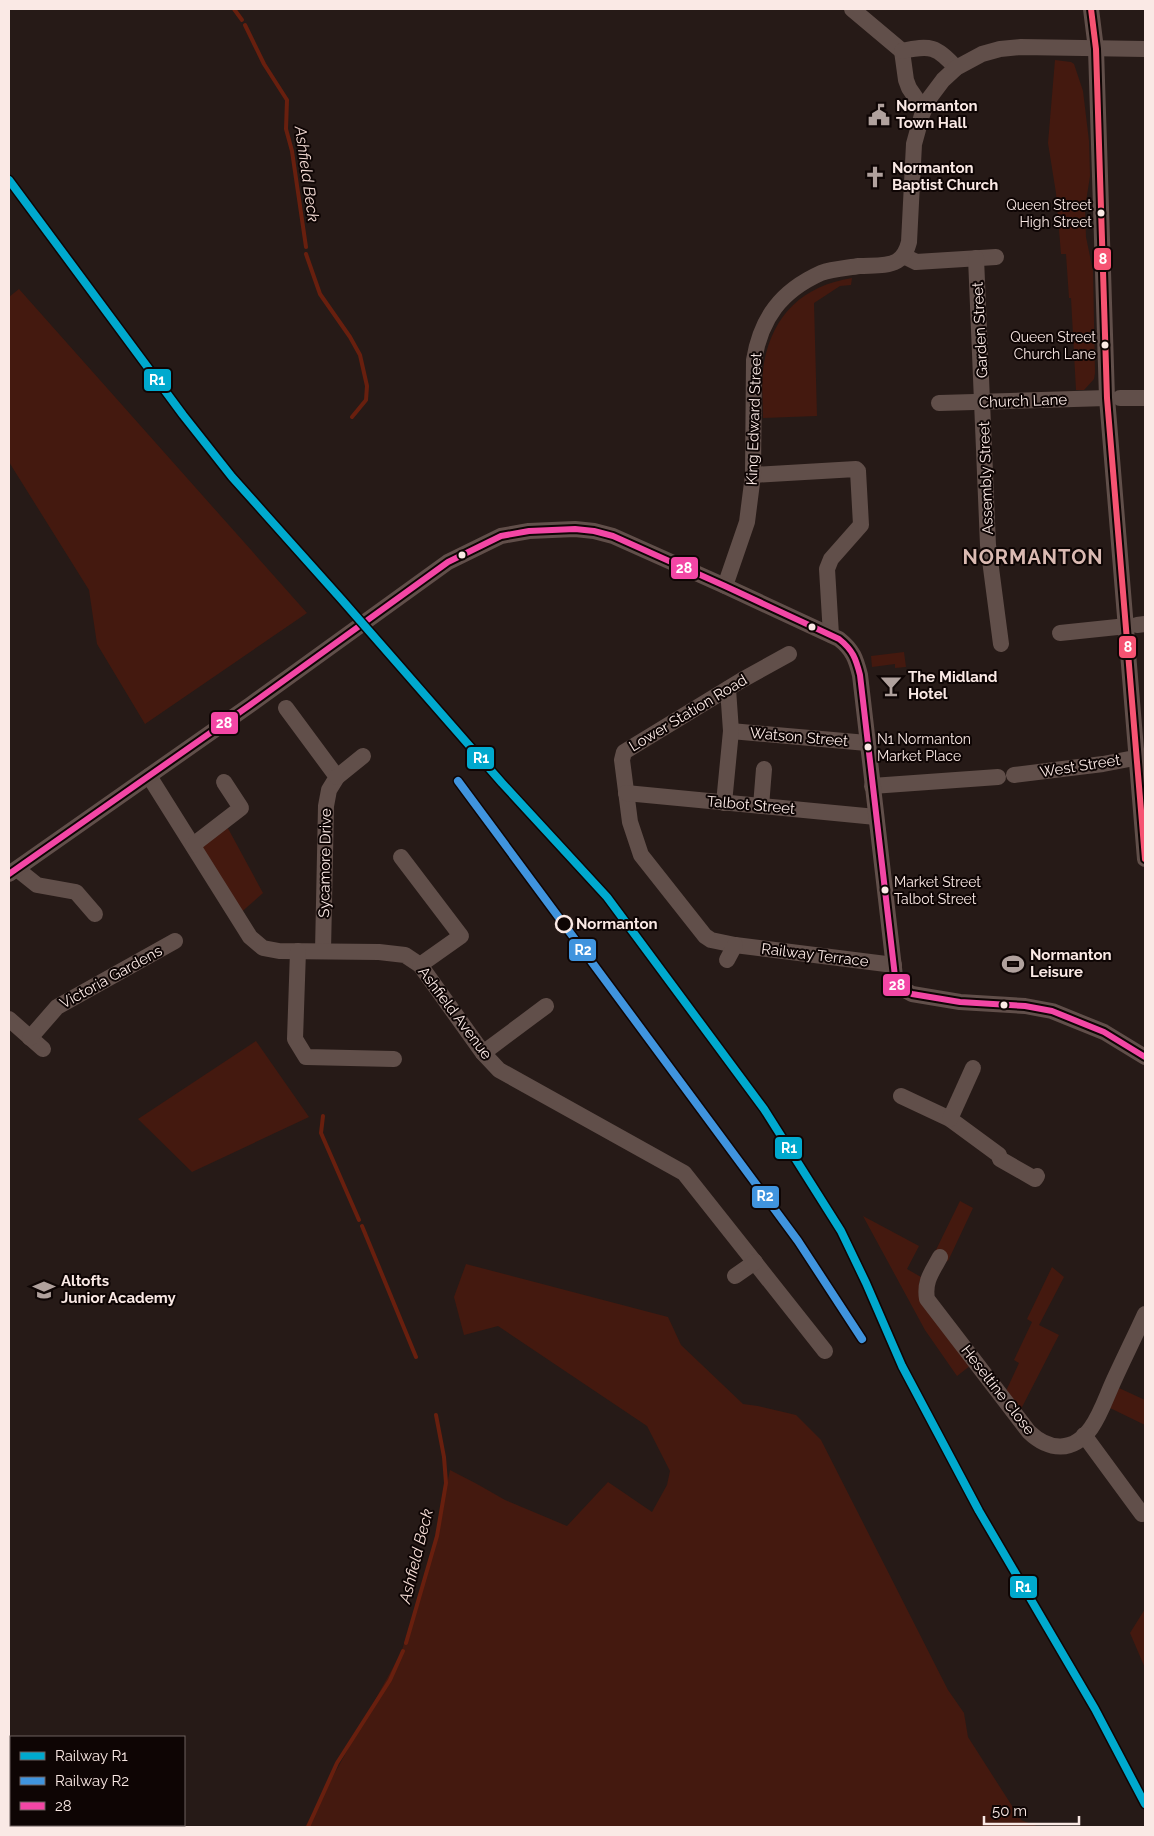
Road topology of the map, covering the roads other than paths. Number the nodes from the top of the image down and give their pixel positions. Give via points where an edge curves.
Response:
1 (852, 9) edge
2 (1091, 9) edge
3 (1096, 49) junction
4 (1145, 49) edge
5 (902, 51) junction
6 (956, 68) junction
7 (924, 110) junction
8 (904, 256) junction
9 (996, 257) dead end
10 (976, 258) junction
11 (1113, 398) junction
12 (1145, 398) edge
13 (984, 402) junction
14 (940, 403) dead end
15 (753, 474) junction
16 (725, 586) junction
17 (1136, 625) edge
18 (1060, 633) dead end
19 (831, 636) junction
20 (1001, 644) dead end
21 (789, 654) dead end
22 (728, 688) junction
23 (286, 708) dead end
24 (731, 731) junction
25 (867, 743) junction
26 (363, 756) dead end
27 (1141, 756) edge
28 (764, 769) dead end
29 (1014, 775) dead end
30 (149, 776) junction
31 (998, 776) dead end
32 (337, 777) junction
33 (224, 782) dead end
34 (872, 786) junction
35 (626, 794) junction
36 (724, 803) junction
37 (760, 806) junction
38 (876, 817) junction
39 (193, 845) junction
40 (401, 857) dead end
41 (1145, 858) edge
42 (13, 872) edge
43 (85, 910) dead end
44 (175, 941) dead end
45 (717, 942) joint
46 (736, 945) junction
47 (298, 951) junction
48 (323, 951) junction
49 (727, 960) dead end
50 (420, 965) junction
51 (894, 966) junction
52 (546, 1006) dead end
53 (9, 1019) edge
54 (30, 1038) junction
55 (43, 1049) dead end
56 (483, 1053) junction
57 (1142, 1053) edge
58 (394, 1059) dead end
59 (973, 1068) dead end
60 (901, 1096) dead end
61 (950, 1119) junction
62 (1037, 1176) dead end
63 (940, 1257) dead end
64 (755, 1262) junction
65 (735, 1276) dead end
66 (1145, 1314) edge
67 (825, 1351) dead end
68 (1084, 1435) junction
69 (1142, 1514) dead end

1 - 5 street
2 - 3 street
3 - 4 street
3 - 6 street via 1000,49 977,56
3 - 11 street
5 - 6 street via 929,46 946,56
5 - 7 street via 906,80
6 - 7 street via 942,80
7 - 8 street via 914,144 909,242
8 - 10 street via 916,262
8 - 15 street, King Edward Street via 892,263 823,273 793,288 770,312 757,343 754,360
9 - 10 street
10 - 13 street, Garden Street
11 - 12 street, Church Lane
11 - 13 street, Church Lane
11 - 17 street
13 - 14 street, Church Lane
13 - 20 street, Assembly Street via 988,546
15 - 16 street, King Edward Street via 748,522
15 - 19 street via 858,471 861,525 827,568
16 - 19 street
16 - 30 street via 613,536 594,531 575,528 501,536 448,562
17 - 18 street
17 - 27 street
19 - 25 street via 846,645 856,659
21 - 22 street, Lower Station Road
22 - 24 street
22 - 35 street, Lower Station Road via 624,752
23 - 32 street
24 - 25 street, Watson Street
24 - 36 street
25 - 34 street
26 - 32 street, Sycamore Drive
27 - 29 street, West Street
27 - 41 street
28 - 37 street
30 - 39 street, Ashfield Avenue
30 - 42 street
31 - 34 street
32 - 48 street, Sycamore Drive via 329,790 326,806
33 - 39 street via 241,808
34 - 38 street
35 - 36 street, Talbot Street
35 - 45 street, Lower Station Road via 630,822 641,854 705,936
36 - 37 street, Talbot Street
37 - 38 street, Talbot Street
38 - 51 street
39 - 47 street, Ashfield Avenue via 250,937 263,948
40 - 50 street via 460,936
42 - 43 street via 37,884 76,892
44 - 54 street, Victoria Gardens via 57,1007
45 - 46 street, Railway Terrace
46 - 49 street
46 - 51 street, Railway Terrace
47 - 48 street, Ashfield Avenue
47 - 58 street via 295,1039 306,1057
48 - 50 street, Ashfield Avenue via 405,955
50 - 56 street, Ashfield Avenue
51 - 57 street via 896,985 912,994 1052,1011 1104,1032
52 - 56 street
53 - 54 street
54 - 55 street
56 - 64 street, Ashfield Avenue via 499,1070 684,1173
59 - 61 street
60 - 61 street
61 - 62 street via 1005,1163 1036,1179
63 - 68 street, Heseltine Close via 925,1288 927,1299 1029,1432 1038,1441 1064,1448 1075,1444
64 - 65 street
64 - 67 street, Ashfield Avenue
66 - 68 street, Heseltine Close via 1091,1428
68 - 69 street

